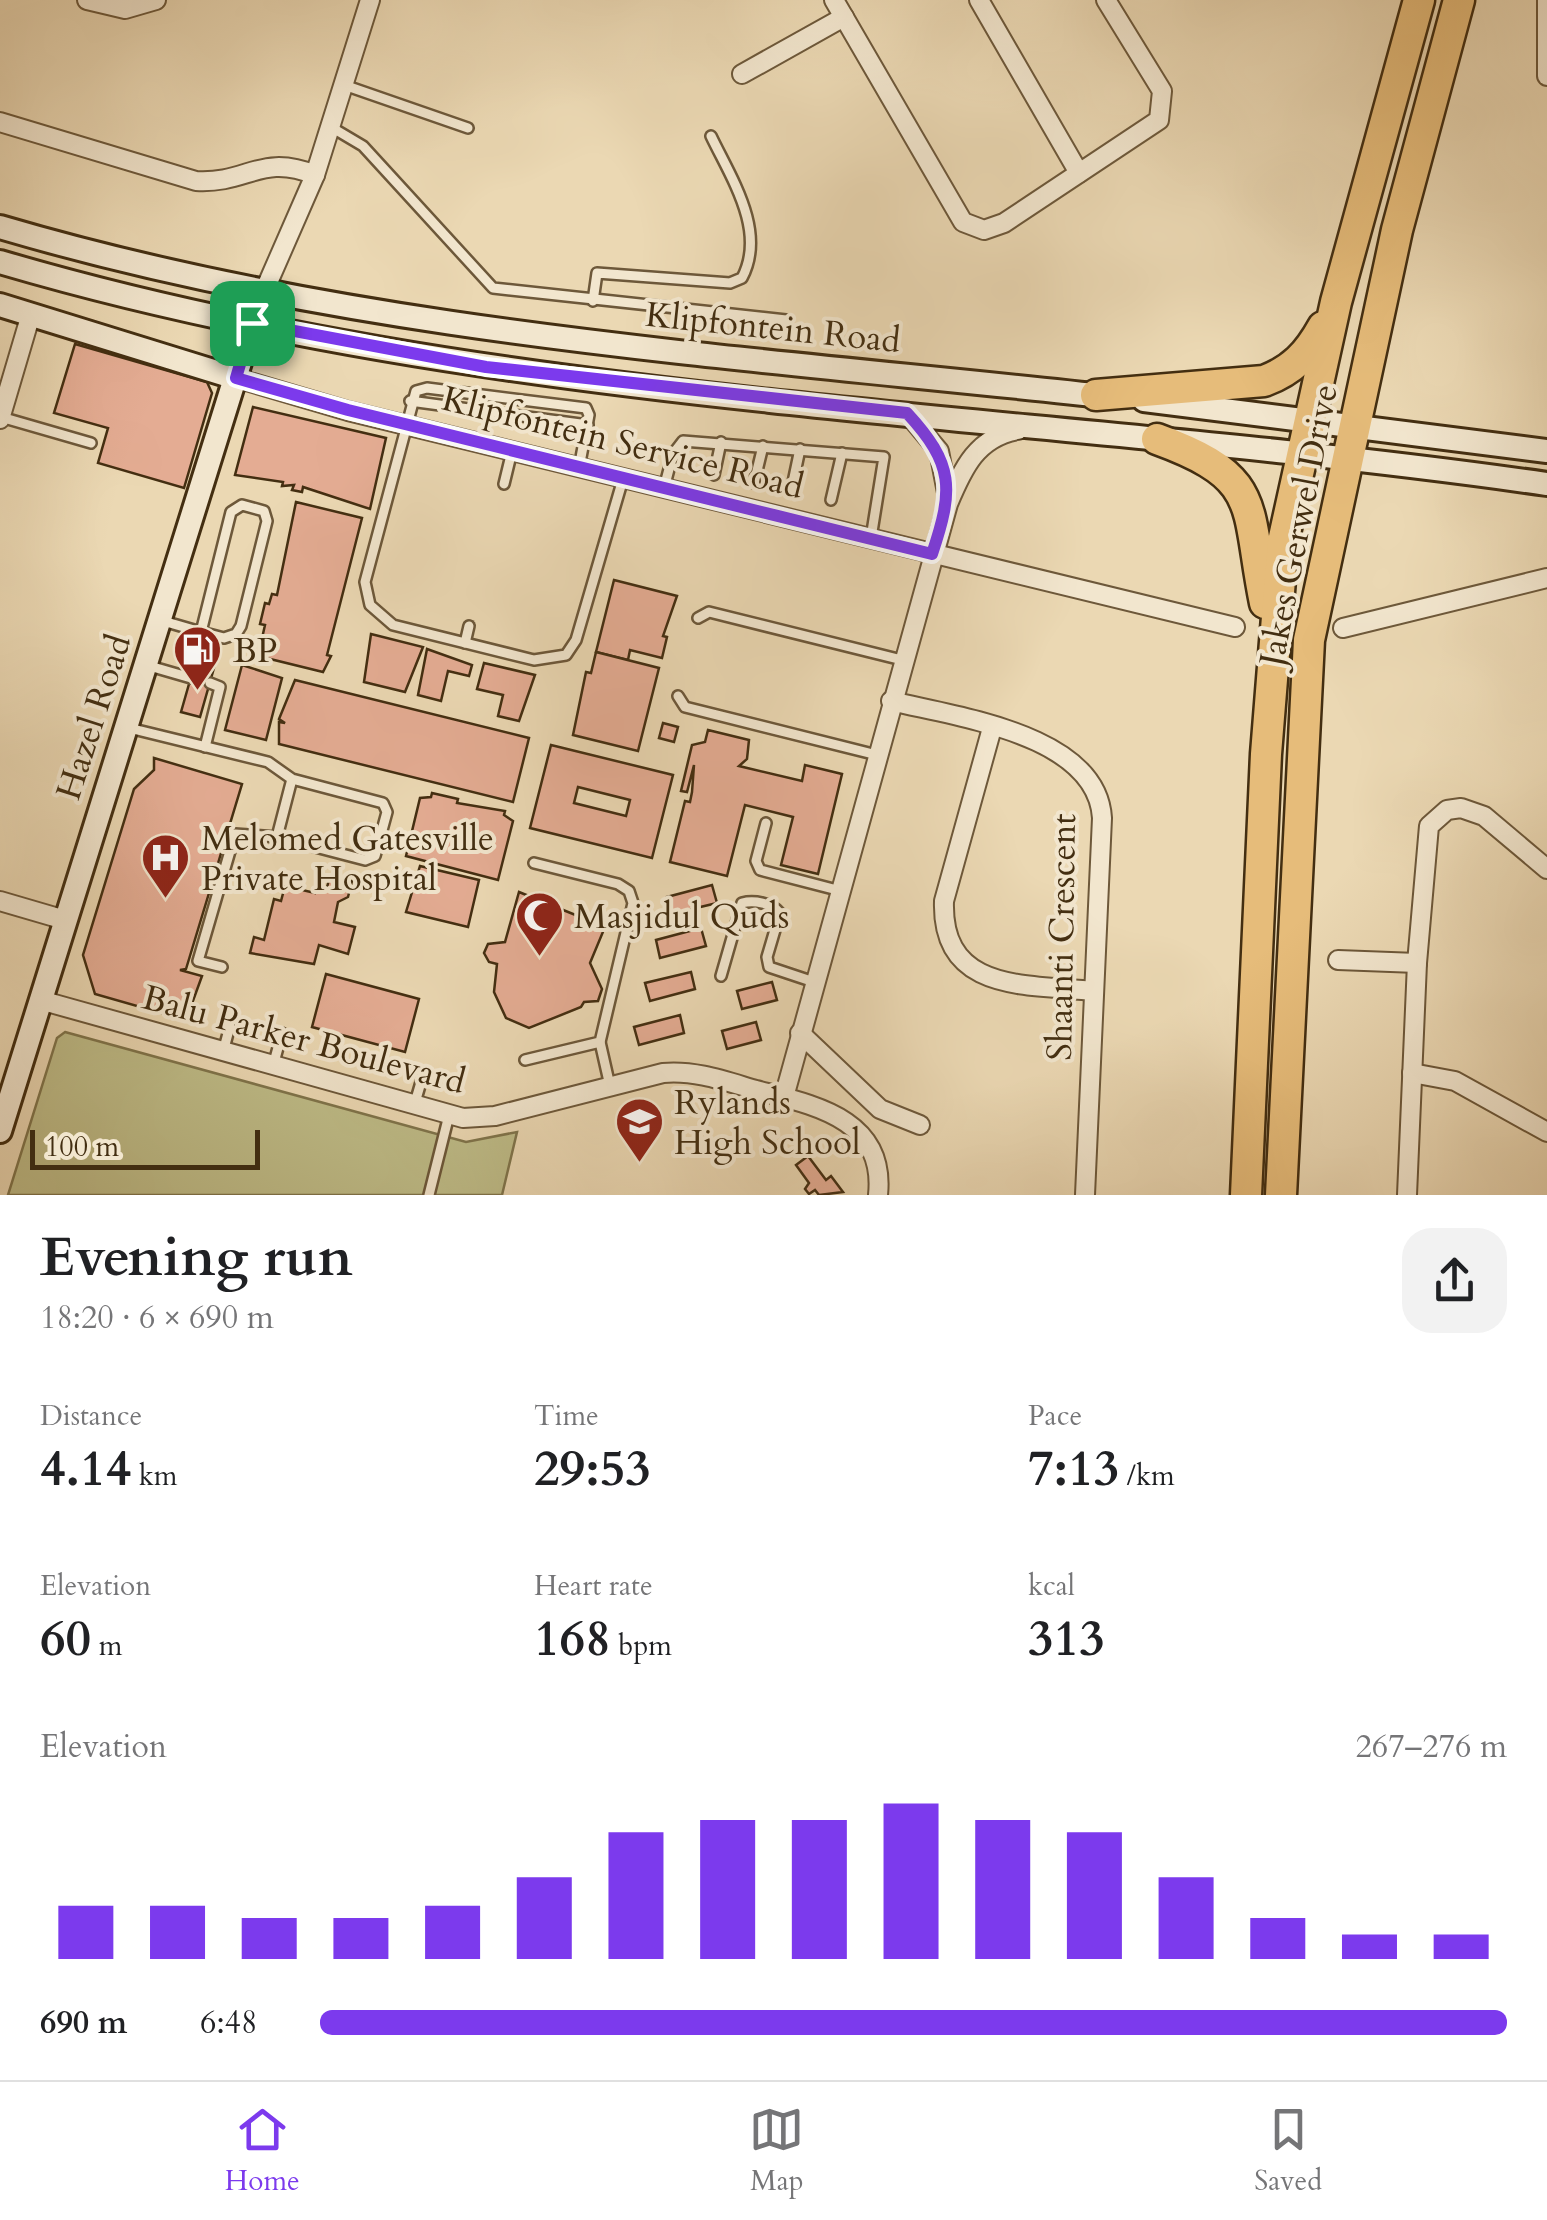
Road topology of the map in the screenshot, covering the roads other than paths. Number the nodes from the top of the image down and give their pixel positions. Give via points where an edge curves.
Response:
1 (87, 0) edge
2 (156, 0) edge
3 (370, 0) edge
4 (834, 0) edge
5 (979, 0) edge
6 (1106, 0) edge
7 (1419, 0) edge
8 (1460, 0) edge
9 (1547, 0) edge
10 (844, 18) junction
11 (742, 74) dead end
12 (1547, 76) edge
13 (344, 85) junction
14 (0, 122) edge
15 (331, 127) junction
16 (468, 128) dead end
17 (710, 136) dead end
18 (1079, 173) junction
19 (315, 176) junction
20 (0, 227) edge
21 (0, 262) edge
22 (263, 294) junction
23 (593, 301) junction
24 (1336, 302) junction
25 (0, 306) edge
26 (30, 314) junction
27 (786, 320) dead end
28 (252, 323) junction
29 (236, 378) junction
30 (1096, 395) junction
31 (410, 401) junction
32 (907, 413) junction
33 (0, 418) edge
34 (1308, 419) junction
35 (404, 424) junction
36 (588, 425) junction
37 (1354, 425) junction
38 (1043, 426) junction
39 (1157, 438) junction
40 (720, 442) junction
41 (91, 443) dead end
42 (763, 446) junction
43 (800, 449) junction
44 (512, 451) junction
45 (1547, 451) edge
46 (842, 453) junction
47 (1301, 454) junction
48 (1346, 458) junction
49 (579, 468) junction
50 (714, 476) dead end
51 (623, 479) junction
52 (754, 483) dead end
53 (504, 484) dead end
54 (1547, 484) edge
55 (792, 487) dead end
56 (664, 488) junction
57 (831, 500) dead end
58 (948, 504) junction
59 (870, 540) junction
60 (932, 554) junction
61 (1547, 578) edge
62 (698, 618) dead end
63 (160, 620) junction
64 (469, 626) dead end
65 (1235, 627) dead end
66 (1343, 628) dead end
67 (200, 632) junction
68 (1273, 640) junction
69 (465, 642) junction
70 (902, 660) junction
71 (146, 665) junction
72 (190, 678) dead end
73 (210, 683) dead end
74 (678, 696) dead end
75 (891, 701) junction
76 (127, 728) junction
77 (992, 728) junction
78 (204, 747) junction
79 (876, 755) junction
80 (292, 779) junction
81 (766, 823) dead end
82 (277, 838) junction
83 (534, 863) dead end
84 (1547, 869) edge
85 (841, 891) junction
86 (0, 901) edge
87 (65, 920) junction
88 (1338, 960) dead end
89 (1417, 963) junction
90 (222, 967) dead end
91 (721, 976) dead end
92 (817, 983) junction
93 (1094, 991) junction
94 (40, 1000) junction
95 (230, 1026) dead end
96 (800, 1032) junction
97 (282, 1033) dead end
98 (600, 1042) junction
99 (224, 1052) junction
100 (524, 1060) dead end
101 (273, 1066) junction
102 (424, 1072) dead end
103 (1412, 1073) junction
104 (610, 1086) junction
105 (784, 1097) junction
106 (414, 1106) junction
107 (449, 1115) junction
108 (920, 1125) dead end
109 (0, 1132) edge
110 (1547, 1132) edge
111 (429, 1195) edge
112 (878, 1195) edge
113 (1085, 1195) edge
114 (1246, 1195) edge
115 (1281, 1195) edge
116 (1407, 1195) edge

1 - 2 street via 126,9
3 - 13 street
4 - 10 street
5 - 18 street
6 - 18 street via 1162,91 1162,111 1153,128
7 - 24 highway, Jakes Gerwel Drive
8 - 37 highway, Jakes Gerwel Drive via 1397,230
9 - 12 street
10 - 11 street
10 - 18 street via 963,222 994,228
13 - 15 street
13 - 16 lane
14 - 19 street via 196,181 217,182 280,164
15 - 19 street
15 - 23 lane via 363,146 484,283 504,292
17 - 23 lane via 748,216 742,278 730,283 596,274
19 - 22 street
20 - 22 main road, Klipfontein Road
21 - 28 main road, Klipfontein Road
22 - 28 main road, Hazel Road
22 - 30 main road, Klipfontein Road via 667,352
23 - 27 lane
24 - 30 highway via 1312,347 1282,374 1249,384
24 - 34 highway, Jakes Gerwel Drive
25 - 26 main road, Klipfontein Service Road
26 - 29 main road, Klipfontein Service Road
26 - 33 street
28 - 29 main road, Hazel Road
28 - 32 main road, Klipfontein Road via 486,367
29 - 35 street, Klipfontein Service Road
29 - 63 main road, Hazel Road
30 - 34 main road, Klipfontein Road
31 - 35 lane
31 - 36 lane
31 - 36 lane via 420,388 586,408
32 - 38 main road, Klipfontein Road
32 - 58 street via 939,451
33 - 41 lane
34 - 37 main road, Klipfontein Road
34 - 47 highway, Jakes Gerwel Drive
35 - 44 street, Klipfontein Service Road
35 - 69 lane via 367,598 386,622
36 - 49 lane
37 - 45 main road, Klipfontein Road
37 - 48 highway, Jakes Gerwel Drive
38 - 39 main road, Klipfontein Road
38 - 58 street via 999,434 977,450
39 - 47 main road, Klipfontein Road
39 - 68 highway via 1218,467 1246,498
40 - 42 lane
40 - 50 lane
40 - 56 lane via 682,440
42 - 43 lane
42 - 52 lane
43 - 46 lane
43 - 55 lane
44 - 49 street, Klipfontein Service Road
44 - 53 lane
46 - 57 lane
46 - 59 lane via 884,457
47 - 48 main road, Klipfontein Road
47 - 68 highway, Jakes Gerwel Drive
48 - 54 main road, Klipfontein Road
48 - 115 highway, Jakes Gerwel Drive via 1307,659
49 - 51 street, Klipfontein Service Road
51 - 56 street, Klipfontein Service Road
51 - 69 lane via 566,655 534,660
56 - 59 street, Klipfontein Service Road
58 - 60 street
59 - 60 street, Klipfontein Service Road
60 - 65 street, Klipfontein Service Road
60 - 70 street
61 - 66 street
62 - 70 lane via 709,612
63 - 67 lane
63 - 71 main road, Hazel Road
64 - 69 lane
67 - 67 lane via 224,638 239,630 264,512 233,508
68 - 114 highway, Jakes Gerwel Drive
70 - 75 street
71 - 72 lane
71 - 76 main road, Hazel Road
73 - 78 lane via 220,688
74 - 79 lane via 685,707
75 - 77 street, Shaanti Crescent
75 - 79 street
76 - 78 lane
76 - 87 main road, Hazel Road
77 - 93 street, Shaanti Crescent via 1060,751 1097,796 1102,818
77 - 93 street via 944,901 953,951 963,964 995,979
78 - 80 lane via 268,762
79 - 85 street
80 - 82 lane
80 - 82 lane via 380,801 387,812 377,853 369,860
81 - 85 lane via 756,861 760,870
82 - 90 lane via 235,834 198,961
83 - 98 lane via 618,884 632,897
84 - 89 street via 1484,816 1460,808 1438,816 1425,842
85 - 92 street
86 - 87 street
87 - 94 main road, Hazel Road
88 - 89 street
89 - 103 street
91 - 92 lane via 746,902 780,913 769,967
92 - 96 street
93 - 113 street, Shaanti Crescent
94 - 99 street, Balu Parker Boulevard
94 - 109 main road, Hazel Road
95 - 99 lane
96 - 105 street
96 - 108 street via 880,1109
97 - 101 lane
98 - 100 lane
98 - 104 lane
99 - 101 street, Balu Parker Boulevard
101 - 106 street, Balu Parker Boulevard
102 - 106 lane
103 - 110 street via 1455,1081
103 - 116 street
104 - 105 street, Balu Parker Boulevard via 676,1071
104 - 107 street, Balu Parker Boulevard via 495,1116
105 - 112 street, Balu Parker Boulevard via 834,1112 856,1128 877,1165
106 - 107 street, Balu Parker Boulevard
107 - 111 lane

